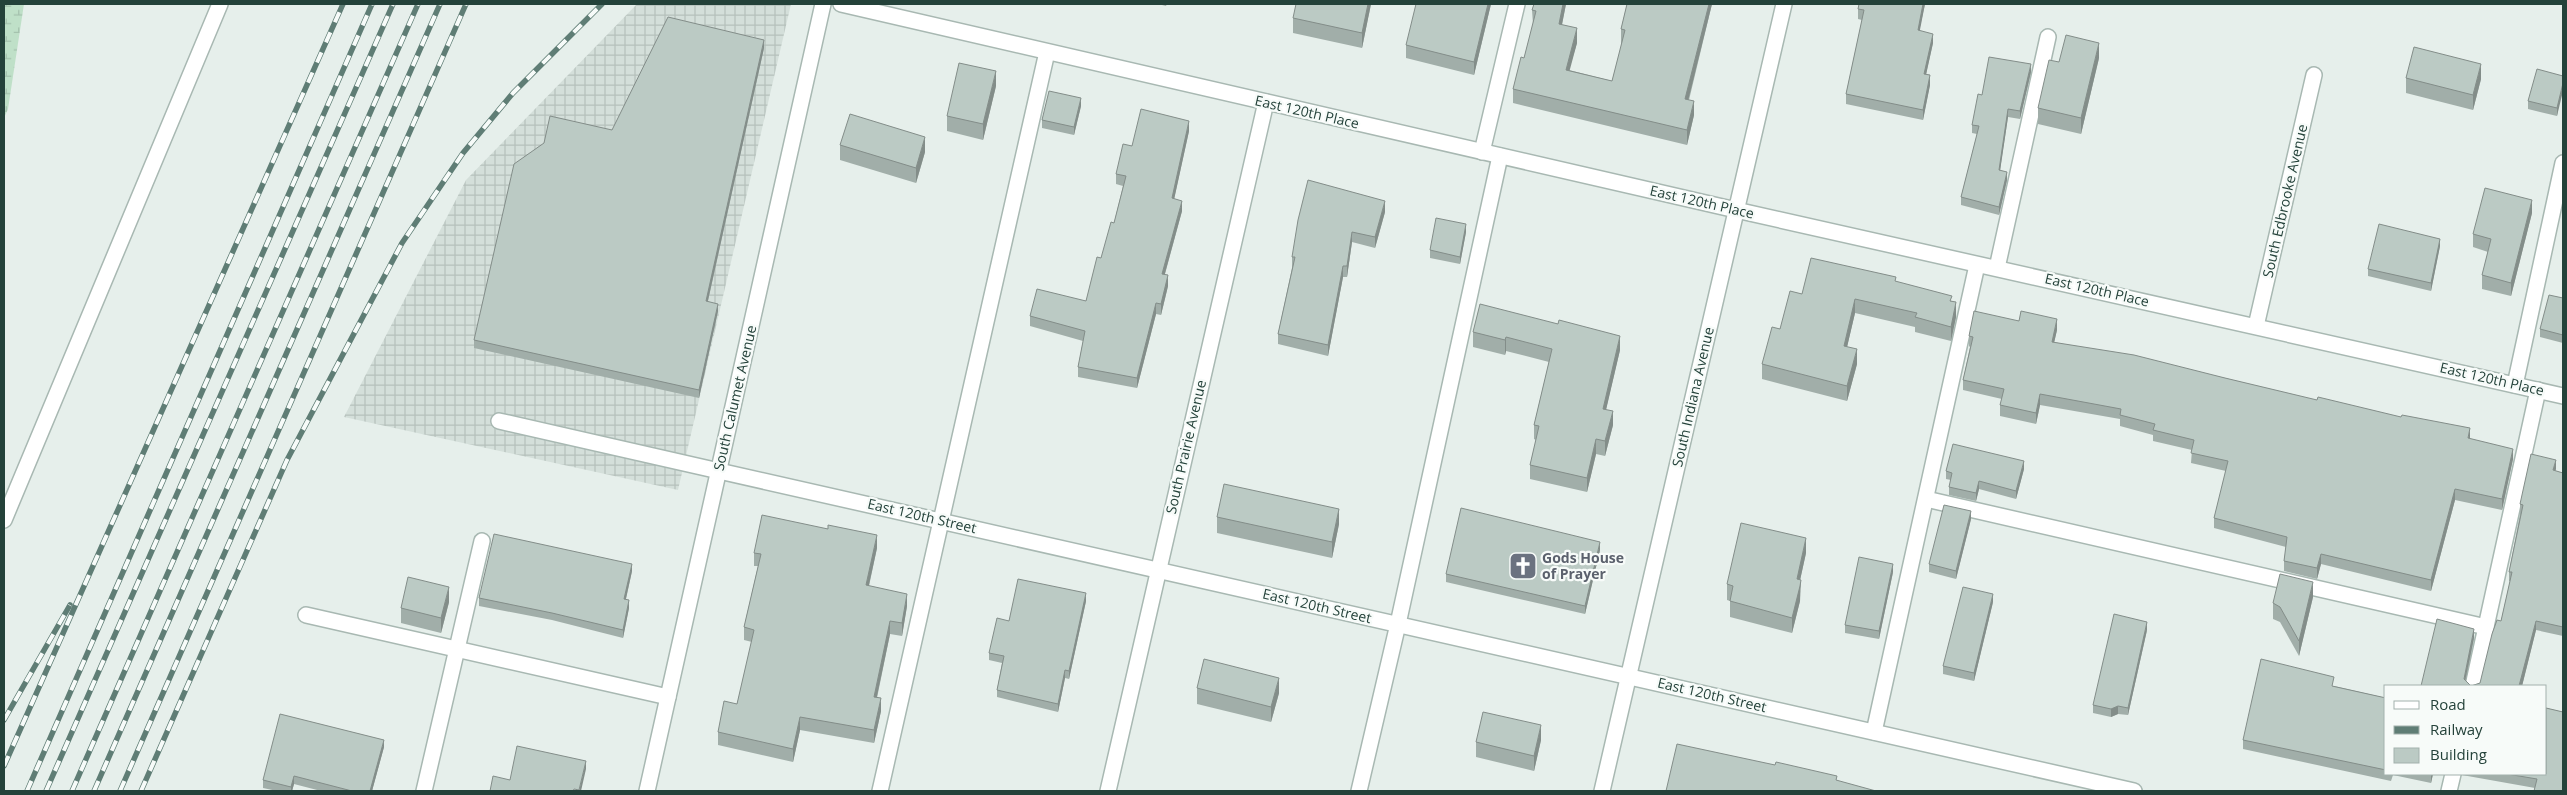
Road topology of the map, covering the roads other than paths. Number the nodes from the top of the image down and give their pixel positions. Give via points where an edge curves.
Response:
1 (220, 4) edge
2 (823, 4) edge
3 (841, 4) edge
4 (1517, 4) edge
5 (1784, 4) edge
6 (2048, 37) dead end
7 (1048, 52) junction
8 (2314, 75) dead end
9 (1266, 102) junction
10 (1482, 152) junction
11 (1500, 156) junction
12 (2563, 163) edge
13 (1736, 210) junction
14 (1977, 264) junction
15 (1998, 268) junction
16 (2256, 326) junction
17 (2515, 385) junction
18 (2538, 390) junction
19 (2563, 396) edge
20 (499, 421) dead end
21 (719, 471) junction
22 (1926, 499) junction
23 (4, 520) edge
24 (941, 521) junction
25 (482, 541) dead end
26 (1158, 570) junction
27 (306, 615) dead end
28 (1398, 624) junction
29 (2486, 627) junction
30 (458, 648) junction
31 (1627, 677) junction
32 (2473, 685) edge
33 (668, 697) junction
34 (1874, 732) junction
35 (2453, 775) edge
36 (424, 791) edge
37 (647, 791) edge
38 (880, 791) edge
39 (1108, 791) edge
40 (1359, 791) edge
41 (1602, 791) edge
42 (2134, 791) edge
43 (2448, 791) edge

1 - 23 street
2 - 21 street, South Calumet Avenue
3 - 7 street, East 120th Place
4 - 10 street
5 - 13 street, South Indiana Avenue
6 - 15 street
7 - 9 street, East 120th Place
7 - 24 street
8 - 16 street, South Edbrooke Avenue
9 - 10 street, East 120th Place
9 - 26 street, South Prairie Avenue
10 - 11 street, East 120th Place
11 - 13 street, East 120th Place
11 - 28 street
12 - 17 street
13 - 14 street, East 120th Place
13 - 31 street, South Indiana Avenue
14 - 15 street, East 120th Place
14 - 22 street
15 - 16 street, East 120th Place
16 - 17 street, East 120th Place
17 - 18 street, East 120th Place
18 - 19 street, East 120th Place
18 - 29 street
20 - 21 street, East 120th Street
21 - 24 street, East 120th Street
21 - 33 street, South Calumet Avenue
22 - 29 street
22 - 34 street
24 - 26 street, East 120th Street
24 - 38 street
25 - 30 street
26 - 28 street, East 120th Street
26 - 39 street, South Prairie Avenue
27 - 30 street
28 - 31 street, East 120th Street
28 - 40 street
29 - 32 street
30 - 33 street
30 - 36 street
31 - 34 street, East 120th Street
31 - 41 street, South Indiana Avenue
33 - 37 street, South Calumet Avenue
34 - 42 street, East 120th Street
35 - 43 street

